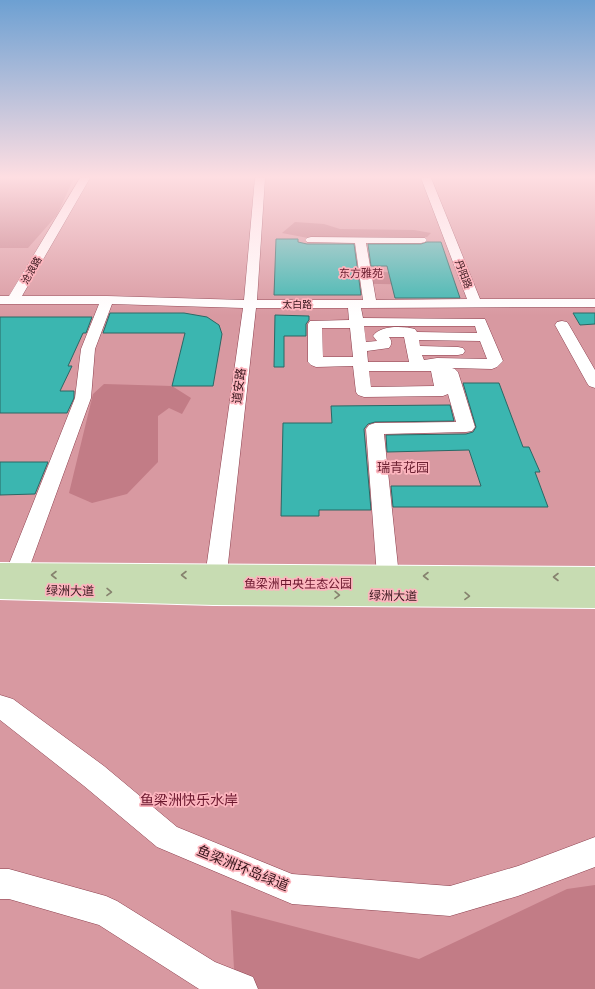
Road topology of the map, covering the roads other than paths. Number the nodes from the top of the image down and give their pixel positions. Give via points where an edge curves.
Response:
1 (55, 224) edge
2 (256, 224) edge
3 (444, 224) edge
4 (311, 240) dead end
5 (360, 240) junction
6 (421, 240) dead end
7 (7, 300) edge
8 (107, 300) junction
9 (354, 303) junction
10 (370, 303) junction
11 (475, 303) junction
12 (595, 303) edge
13 (250, 304) junction
14 (445, 322) junction
15 (356, 323) junction
16 (562, 325) dead end
17 (411, 336) junction
18 (486, 337) junction
19 (360, 357) junction
20 (447, 359) junction
21 (595, 383) edge
22 (388, 576) junction
23 (595, 577) edge
24 (5, 579) edge
25 (214, 585) junction
26 (595, 598) edge
27 (0, 707) edge
28 (595, 852) edge
29 (0, 884) edge
30 (241, 989) edge

1 - 7 street, 沧浪路
2 - 13 street, 道安路
3 - 11 street, 丹阳路
4 - 5 street
5 - 6 street
5 - 10 street
7 - 8 street, 太白路
8 - 13 street, 太白路
8 - 24 street via 88,349 83,398
9 - 10 street, 太白路
9 - 13 street, 太白路
9 - 15 street
10 - 11 street, 太白路
11 - 12 street, 太白路
13 - 25 street, 道安路
14 - 17 street
14 - 18 street via 480,322
14 - 20 street
15 - 17 street
15 - 19 street
15 - 19 street via 315,324 316,362
16 - 21 street
17 - 19 street via 394,342 394,347 401,350 401,353
17 - 20 street
17 - 20 street via 417,364
18 - 20 street
18 - 20 street via 495,361 492,364
19 - 20 street
19 - 20 street via 364,392 443,391
20 - 22 street via 466,427 375,429
23 -> 22 main road, 绿洲大道
22 - 25 main road, 绿洲大道
24 - 25 main road, 绿洲大道
25 -> 26 main road, 绿洲大道
27 - 28 street, 鱼梁洲环岛绿道 via 94,776 167,837 292,889 450,901 518,881
29 - 30 street via 9,884 106,912 205,975

